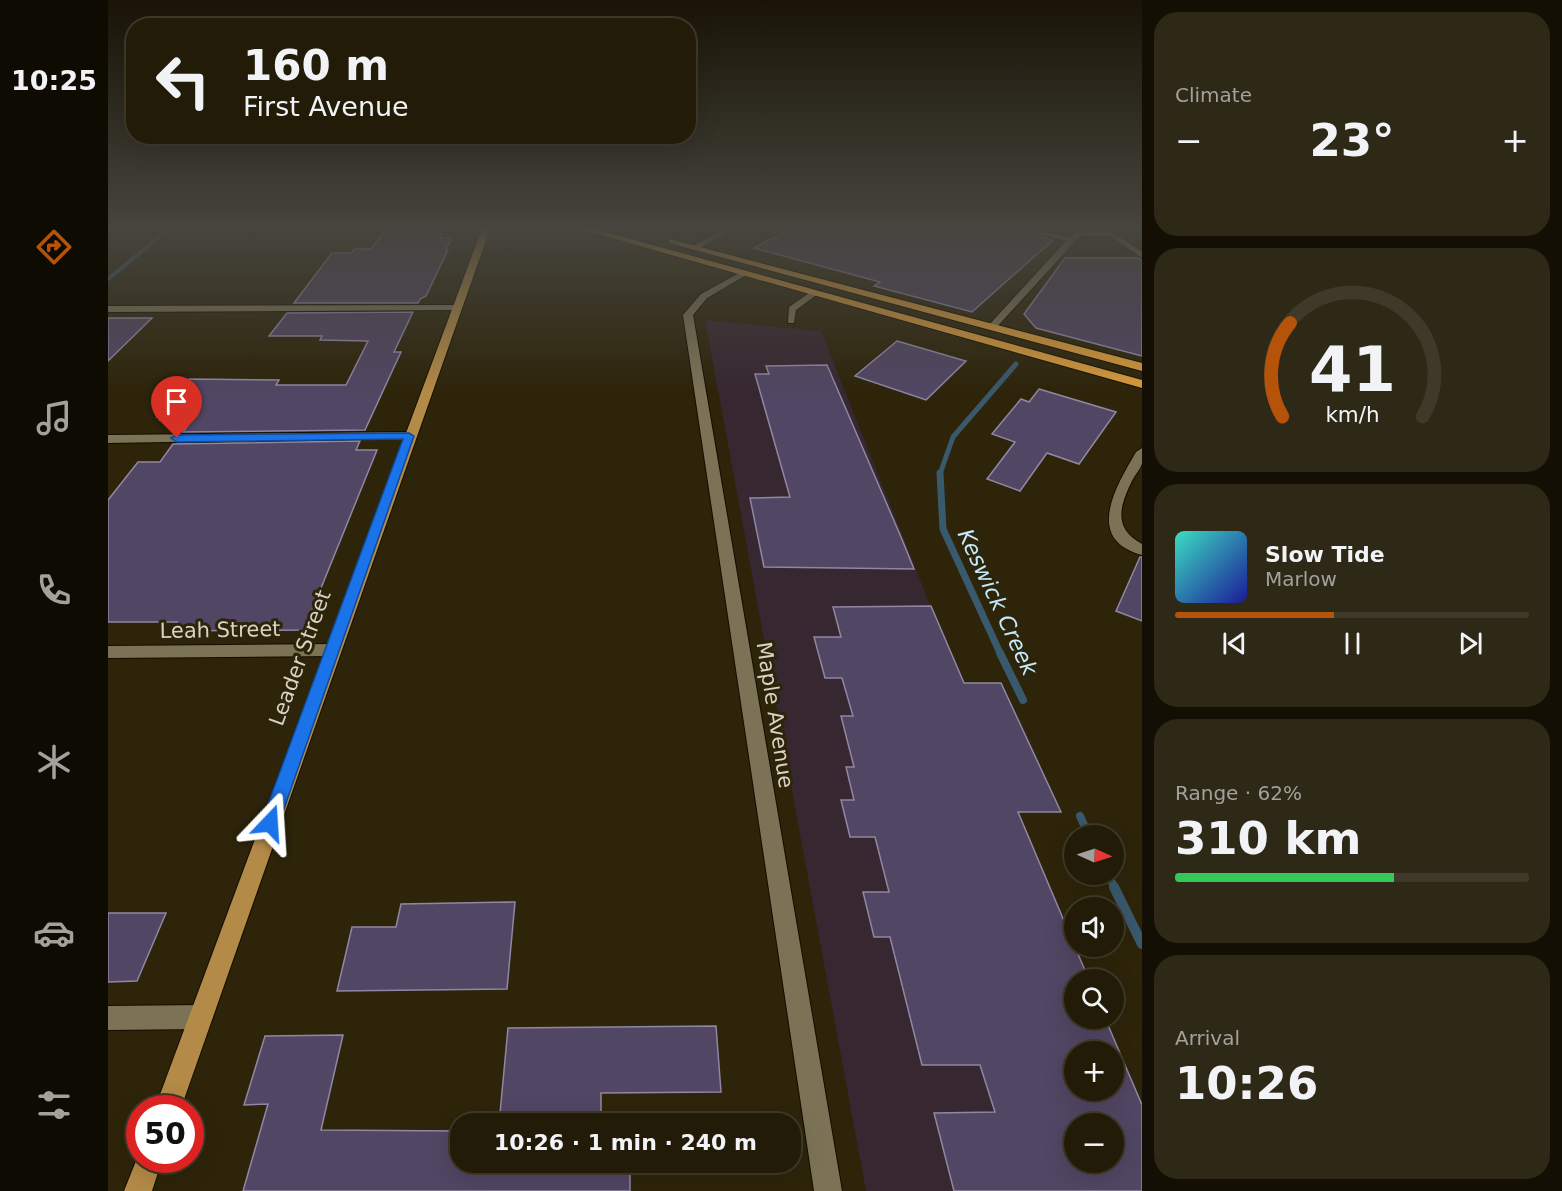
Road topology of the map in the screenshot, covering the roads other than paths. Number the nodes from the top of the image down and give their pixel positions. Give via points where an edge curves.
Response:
1 (466, 282) edge
2 (730, 282) edge
3 (772, 282) edge
4 (824, 282) edge
5 (1033, 282) edge
6 (815, 293) junction
7 (908, 304) junction
8 (456, 307) junction
9 (108, 309) edge
10 (893, 315) junction
11 (791, 321) dead end
12 (992, 327) junction
13 (1142, 367) edge
14 (1142, 384) edge
15 (409, 436) junction
16 (108, 439) edge
17 (1142, 452) edge
18 (1142, 550) edge
19 (332, 650) junction
20 (108, 652) edge
21 (201, 1017) junction
22 (108, 1018) edge
23 (173, 1095) edge
24 (145, 1173) edge
25 (138, 1191) edge
26 (828, 1191) edge

1 - 8 main road, Leader Street
2 - 26 street, Maple Avenue via 704,296 688,315
3 - 6 highway
4 - 7 highway
5 - 12 street
6 - 10 highway
6 - 11 street via 792,309
7 - 10 highway
7 - 12 highway
8 - 9 street
8 - 15 main road, Leader Street
10 - 14 highway
12 - 13 highway
15 - 16 street
15 - 19 main road, Leader Street
17 - 18 street via 1112,517 1116,530 1129,545
19 - 20 street, Leah Street
19 - 21 main road, Leader Street
21 - 22 street
21 - 23 main road, Leader Street
24 - 25 main road

